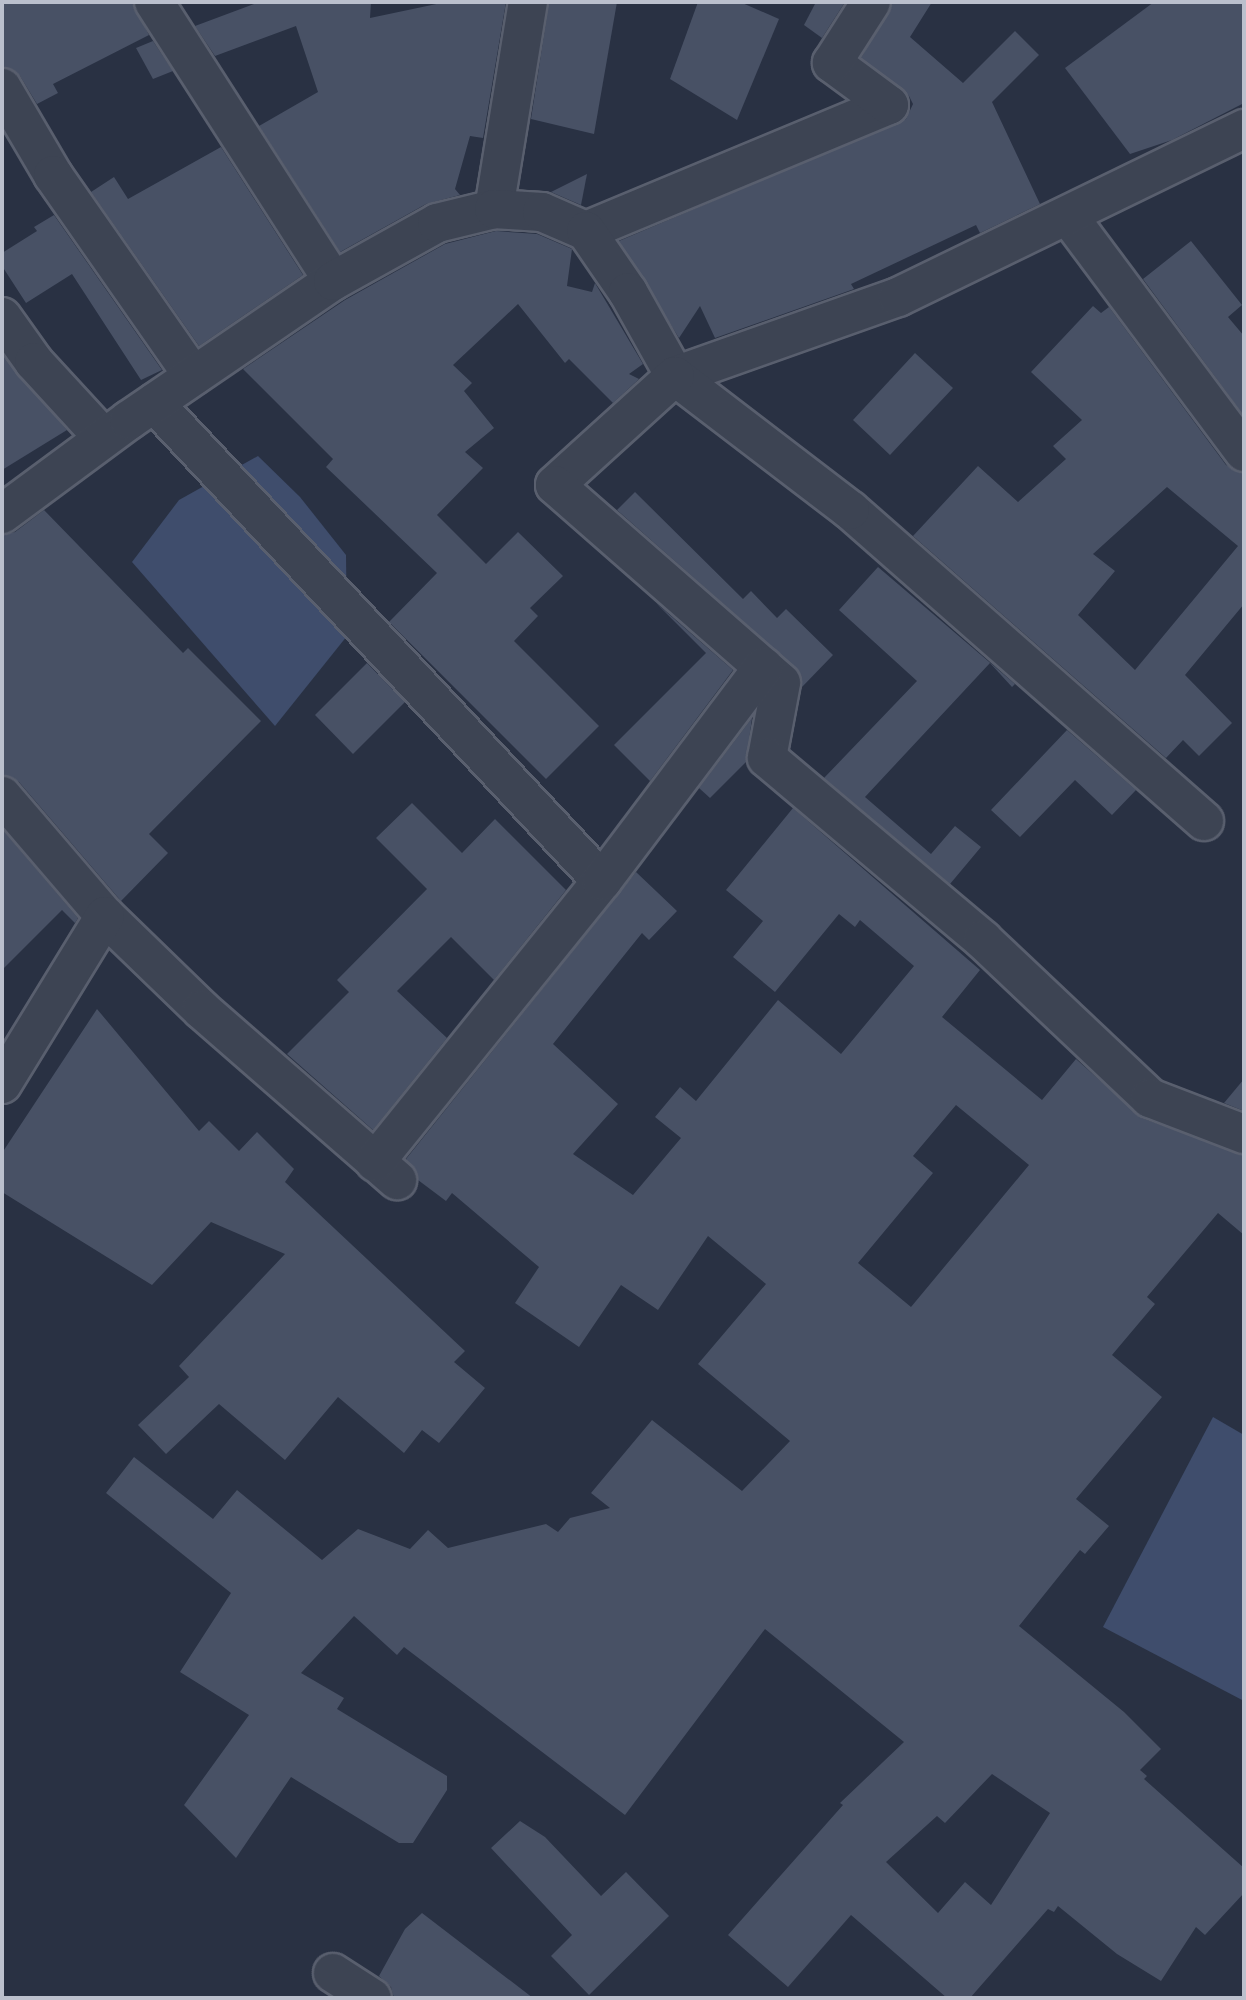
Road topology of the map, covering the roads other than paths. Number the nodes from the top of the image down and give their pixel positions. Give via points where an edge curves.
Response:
1 (154, 2) edge
2 (528, 2) edge
3 (871, 2) edge
4 (2, 88) edge
5 (1244, 129) edge
6 (494, 209) junction
7 (1069, 217) junction
8 (586, 231) junction
9 (333, 281) junction
10 (2, 317) edge
11 (192, 376) junction
12 (675, 376) junction
13 (154, 403) junction
14 (104, 438) junction
15 (1244, 452) edge
16 (2, 514) edge
17 (763, 667) junction
18 (8, 817) edge
19 (1204, 821) dead end
20 (602, 881) junction
21 (105, 916) junction
22 (2, 1084) edge
23 (1244, 1134) edge
24 (333, 1973) dead end
25 (372, 1998) edge

1 - 9 street
2 - 6 street
3 - 8 street via 832,63 889,105
4 - 11 street via 53,175
5 - 7 street
6 - 8 street via 542,212
6 - 9 street via 437,223
7 - 12 street via 898,297
7 - 15 street
8 - 12 street via 628,292
9 - 11 street
10 - 14 street via 34,362
11 - 13 street
12 - 17 street via 555,485
12 - 19 street via 850,510
13 - 14 street
13 - 20 street
14 - 16 street
17 - 20 street
17 - 23 street via 780,683 767,758 983,940 1150,1098
18 - 21 street
20 - 21 street via 386,1171 202,1010
21 - 22 street
24 - 25 street

